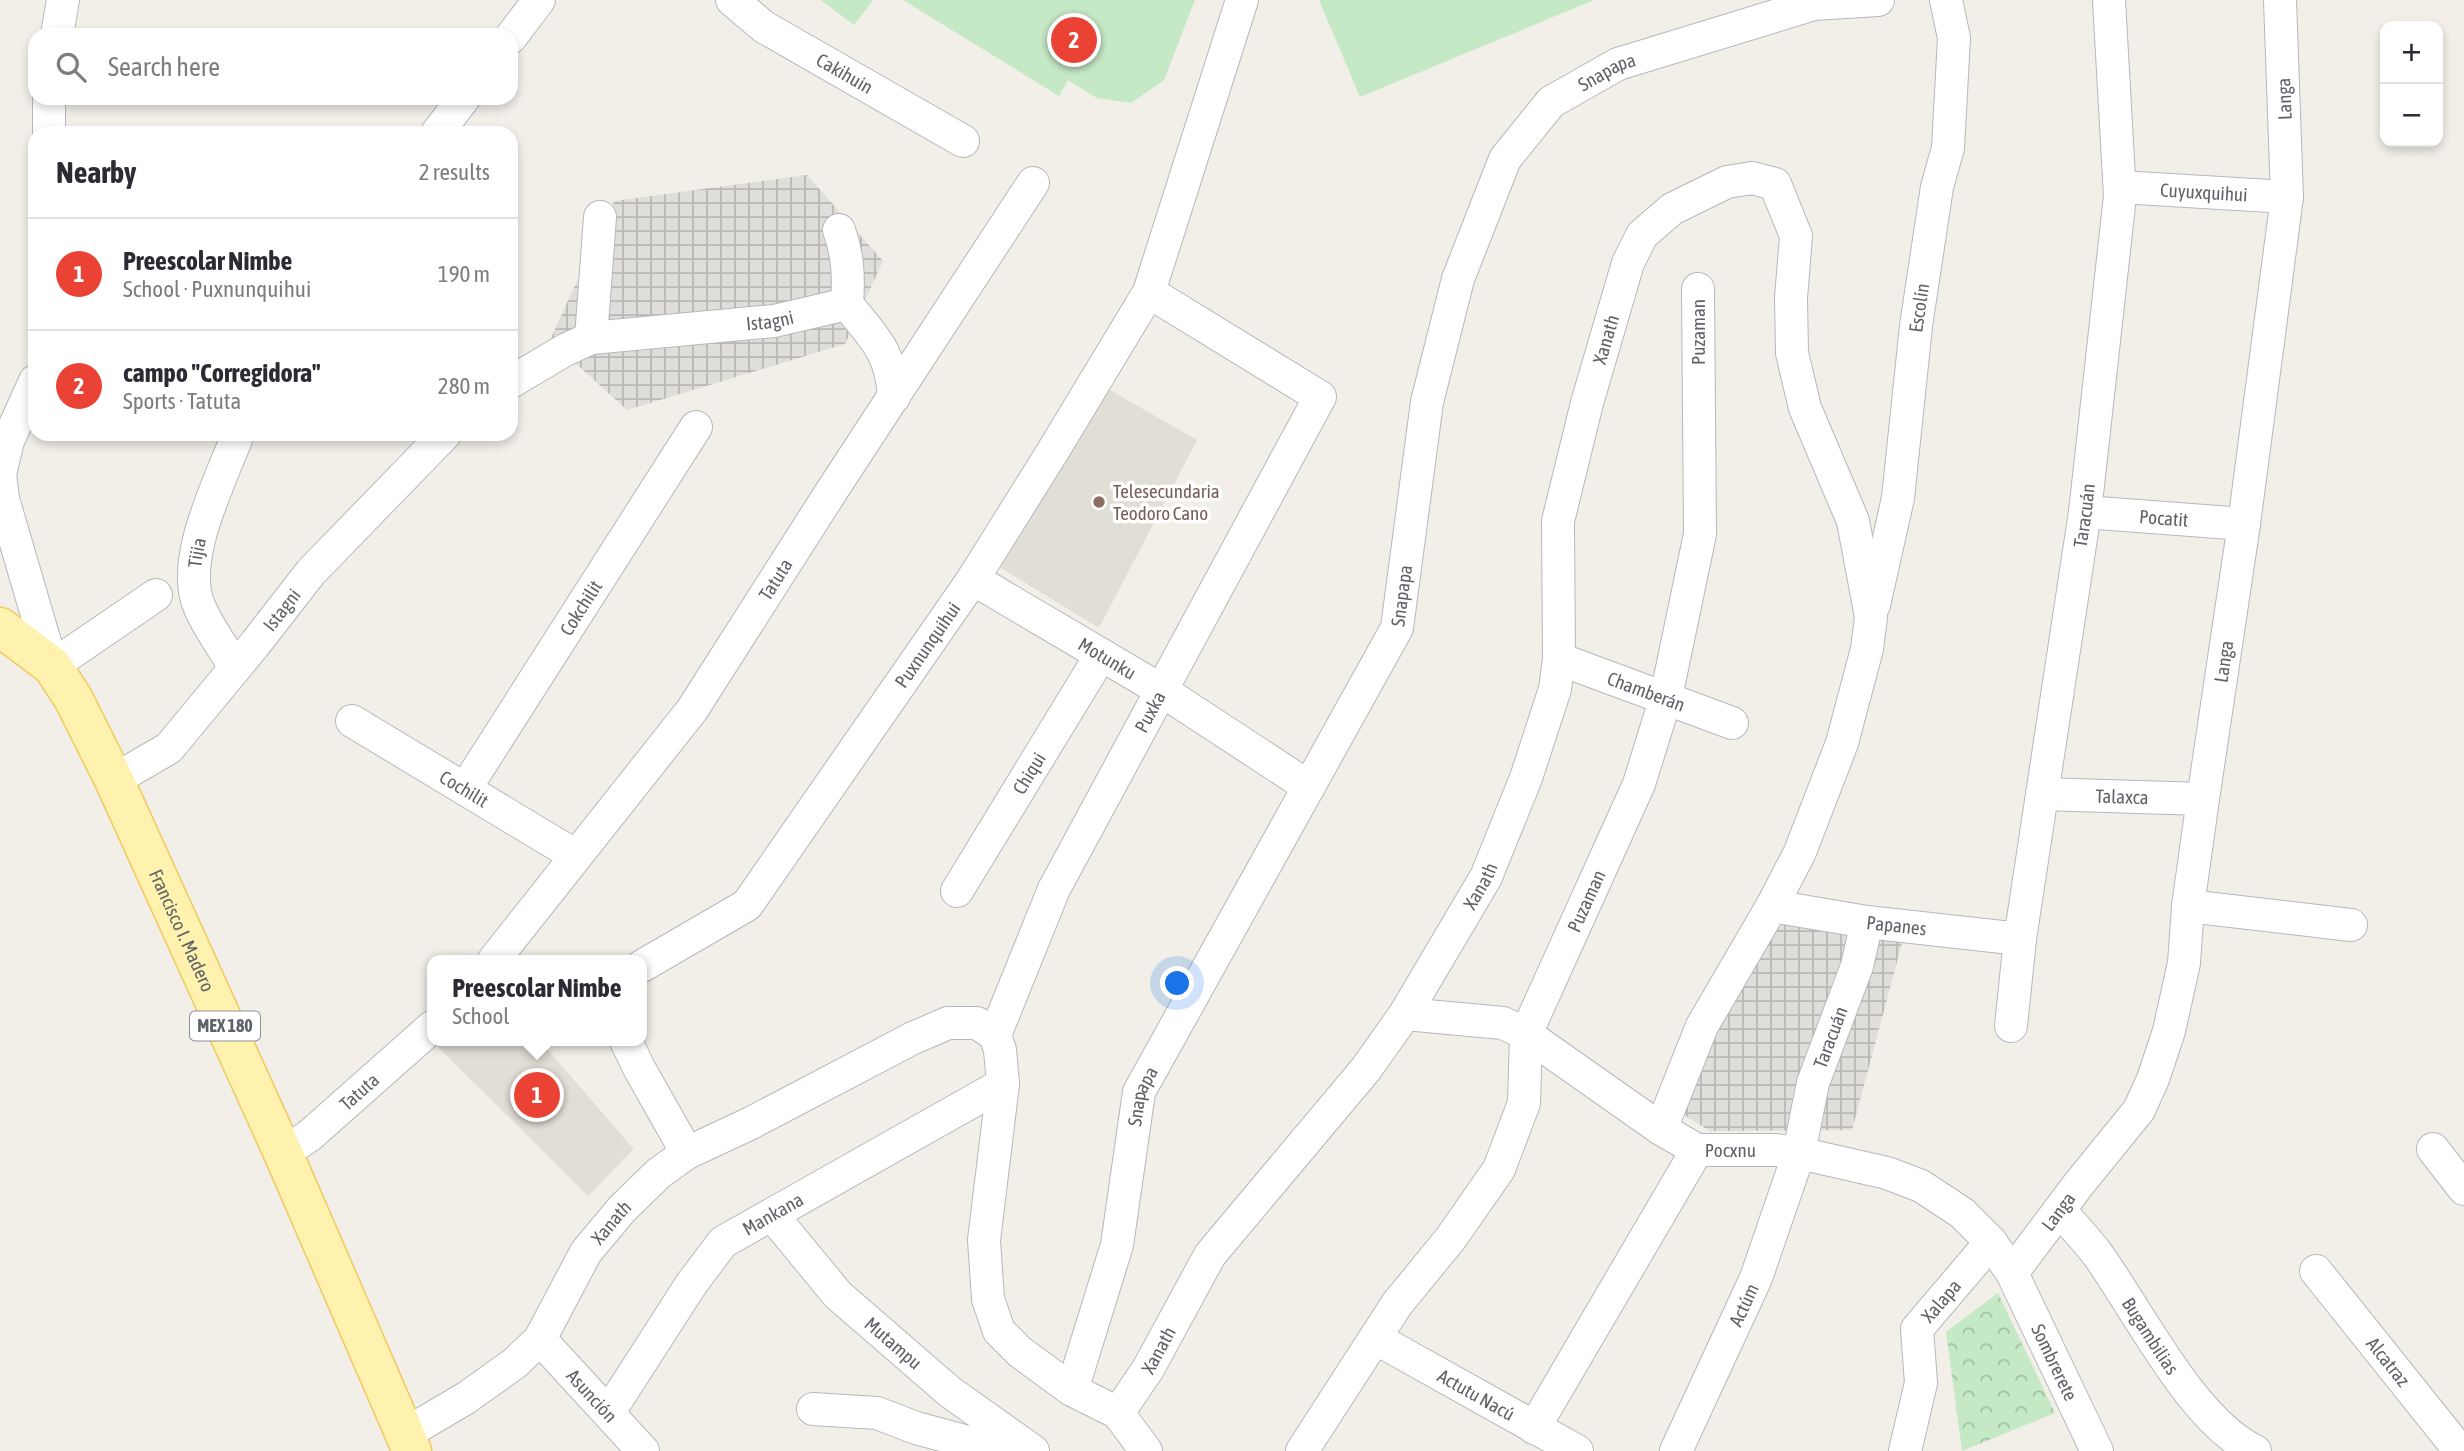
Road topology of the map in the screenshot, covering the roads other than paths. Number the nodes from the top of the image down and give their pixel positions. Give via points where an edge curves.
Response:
1 (63, 0) edge
2 (539, 0) edge
3 (732, 0) edge
4 (1242, 0) edge
5 (1878, 0) edge
6 (1946, 0) edge
7 (2109, 0) edge
8 (2280, 0) edge
9 (58, 28) edge
10 (518, 28) edge
11 (49, 105) edge
12 (459, 105) edge
13 (49, 126) edge
14 (442, 126) edge
15 (963, 141) dead end
16 (1034, 183) dead end
17 (2120, 187) junction
18 (2287, 197) junction
19 (600, 217) dead end
20 (839, 230) dead end
21 (1153, 282) junction
22 (1699, 289) dead end
23 (847, 304) junction
24 (591, 338) junction
25 (518, 378) edge
26 (894, 397) junction
27 (28, 398) edge
28 (696, 427) dead end
29 (235, 441) edge
30 (438, 441) edge
31 (0, 474) edge
32 (2085, 512) junction
33 (2244, 524) junction
34 (973, 579) junction
35 (156, 595) dead end
36 (1871, 617) junction
37 (0, 627) edge
38 (1101, 655) junction
39 (1559, 659) junction
40 (52, 666) junction
41 (235, 668) junction
42 (1161, 690) junction
43 (1666, 697) junction
44 (352, 721) dead end
45 (1732, 723) dead end
46 (114, 780) junction
47 (1309, 787) junction
48 (465, 789) junction
49 (2042, 794) junction
50 (2203, 799) junction
51 (576, 856) junction
52 (957, 891) dead end
53 (1772, 906) junction
54 (2188, 906) junction
55 (1867, 922) junction
56 (2351, 925) dead end
57 (2020, 939) junction
58 (498, 955) edge
59 (647, 963) edge
60 (1405, 1014) junction
61 (2011, 1026) dead end
62 (427, 1031) edge
63 (1526, 1034) junction
64 (995, 1035) junction
65 (628, 1046) edge
66 (1003, 1084) junction
67 (1661, 1129) junction
68 (2432, 1149) dead end
69 (1697, 1150) junction
70 (283, 1153) junction
71 (687, 1153) junction
72 (1799, 1153) junction
73 (2464, 1189) edge
74 (2059, 1210) junction
75 (772, 1215) junction
76 (1991, 1241) junction
77 (2316, 1271) dead end
78 (2012, 1273) junction
79 (1375, 1338) junction
80 (540, 1339) junction
81 (1072, 1390) junction
82 (813, 1409) dead end
83 (608, 1412) junction
84 (1118, 1413) junction
85 (1534, 1428) junction
86 (409, 1442) edge
87 (643, 1451) edge
88 (1001, 1451) edge
89 (1033, 1451) edge
90 (1146, 1451) edge
91 (1302, 1451) edge
92 (1577, 1451) edge
93 (1676, 1451) edge
94 (1905, 1451) edge
95 (2098, 1451) edge
96 (2255, 1451) edge
97 (2460, 1451) edge

1 - 9 street
2 - 10 street
3 - 15 street, Cakihuin via 764,27
4 - 21 street, Puxnunquihui
5 - 47 street, Snapapa via 1814,4 1618,64 1552,102 1505,159 1458,279 1427,402 1397,628
6 - 36 street, Escolín via 1954,38 1948,148 1937,187 1916,327 1898,498
7 - 17 street, Taracuán
8 - 18 street, Langa
11 - 13 street
12 - 14 street
16 - 26 street, Tatuta
17 - 18 street, Cuyuxquihui
17 - 32 street, Taracuán
18 - 33 street, Langa
19 - 24 street
20 - 23 street via 849,275
21 - 34 street, Puxnunquihui
21 - 42 street, Puxka via 1320,397
22 - 43 street, Puzaman via 1700,534
23 - 24 street, Istagni via 774,321
23 - 26 street via 884,350 893,374
24 - 25 street, Istagni
26 - 51 street, Tatuta via 692,710
27 - 31 street
28 - 48 street, Cokchilit
29 - 41 street, Tijia via 202,528 192,576 199,607
30 - 41 street, Istagni via 311,572
31 - 40 street via 3,499
32 - 33 street, Pocatit
32 - 49 street, Taracuán
33 - 50 street, Langa
34 - 38 street, Motunku
34 - 59 street, Puxnunquihui via 747,905
35 - 40 street
36 - 39 street, Xanath via 1853,521 1805,408 1792,353 1796,236 1775,184 1752,178 1727,182 1672,209 1642,235 1628,262 1558,521
36 - 53 street, Xanath via 1842,743 1800,852
37 - 40 main road, Francisco I. Madero / MEX 180
38 - 42 street, Motunku
38 - 52 street, Chiqui
39 - 43 street, Chamberán
39 - 60 street, Xanath via 1555,689 1526,778 1486,877
40 - 46 main road, Francisco I. Madero / MEX 180
41 - 46 street, Istagni via 169,748
42 - 47 street, Motunku
42 - 64 street, Puxka via 1054,889
43 - 45 street, Chamberán
43 - 63 street, Puzaman via 1639,784
44 - 48 street, Cochilit
46 - 70 main road, Francisco I. Madero / MEX 180
47 - 81 street, Snapapa via 1139,1092 1116,1245
48 - 51 street, Cochilit
49 - 50 street, Talaxca
49 - 57 street, Taracuán
50 - 54 street, Langa
51 - 58 street, Tatuta
53 - 55 street, Papanes
53 - 67 street, Xanath via 1702,1026
54 - 56 street
54 - 74 street, Langa via 2184,963 2153,1079 2139,1110
55 - 57 street, Papanes
55 - 72 street, Taracuán via 1857,966 1813,1083
57 - 61 street, Taracuán
60 - 63 street, Pocxnu via 1503,1023
60 - 84 street, Xanath via 1366,1069 1210,1255
62 - 70 street, Tatuta via 309,1136
63 - 67 street, Pocxnu
63 - 79 street, Puzaman via 1524,1103 1499,1168
64 - 66 street
64 - 71 street, Xanath via 977,1023 948,1023
65 - 71 street
66 - 75 street, Mankana
66 - 81 street via 984,1241 988,1300 999,1331
67 - 69 street, Pocxnu
68 - 73 street
69 - 72 street, Pocxnu
69 - 85 street
70 - 86 main road, Francisco I. Madero / MEX 180
71 - 80 street, Xanath via 622,1209 586,1252
72 - 76 street, Pocxnu via 1887,1172 1921,1186 1962,1213
72 - 93 street, Actúm via 1756,1278
74 - 78 street, Langa
74 - 96 street, Bugambilias via 2096,1252 2204,1411 2239,1444
75 - 83 street, Mankana via 723,1242
75 - 89 street, Mutampu via 838,1295 950,1392
76 - 78 street, Pocxnu
76 - 94 street, Xalapa via 1917,1329 1921,1384
77 - 97 street, Alcatraz
78 - 95 street, Sombrerete
79 - 85 street, Actutu Nacú
79 - 91 street, Puzaman
80 - 83 street, Asunción
80 - 86 street, Xanath
81 - 84 street
82 - 88 street via 877,1413
83 - 87 street, Asunción
84 - 90 street
85 - 92 street, Actutu Nacú

